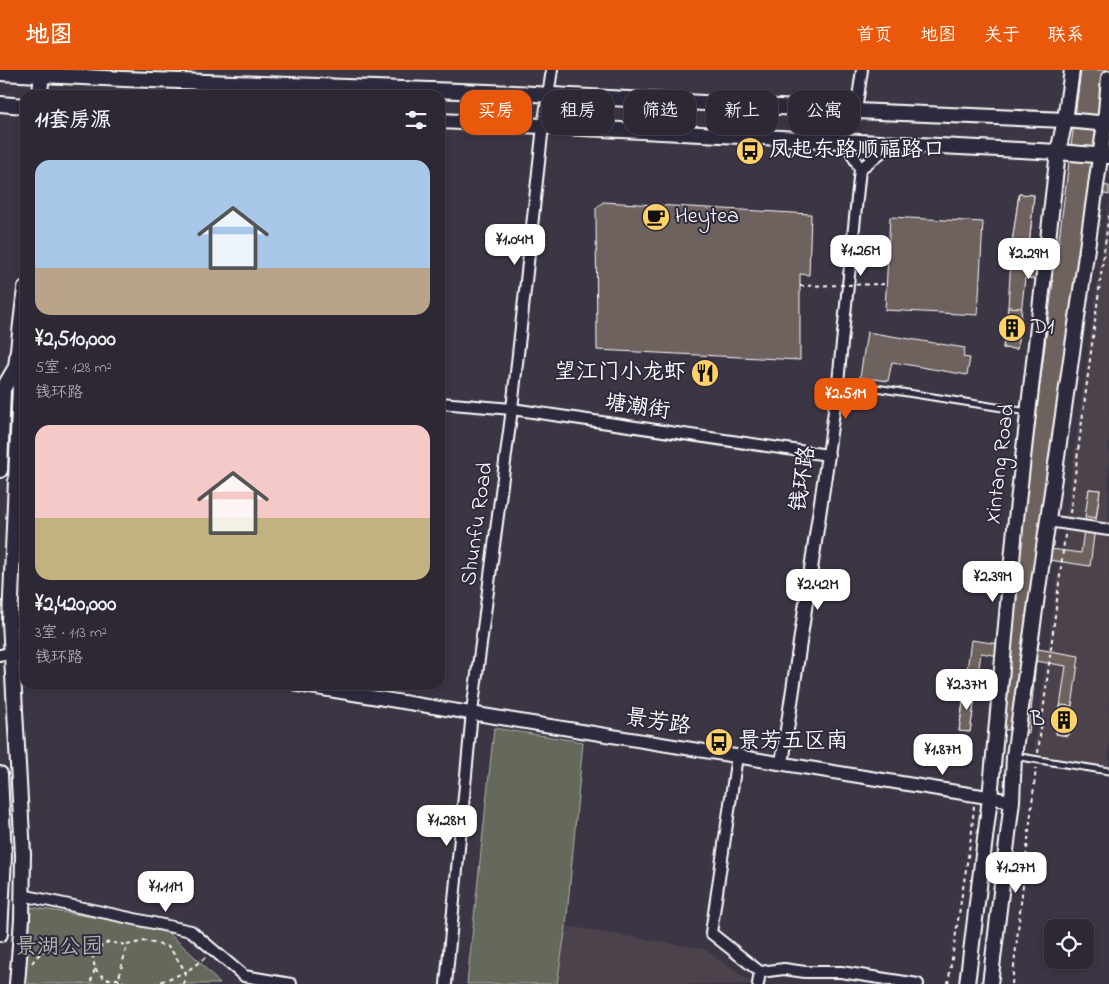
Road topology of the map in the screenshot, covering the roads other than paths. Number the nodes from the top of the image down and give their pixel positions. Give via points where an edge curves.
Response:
1 (552, 70) edge
2 (862, 70) edge
3 (1072, 70) edge
4 (0, 73) edge
5 (42, 73) edge
6 (1109, 78) edge
7 (40, 90) edge
8 (434, 90) edge
9 (445, 90) edge
10 (550, 90) edge
11 (859, 90) edge
12 (542, 95) edge
13 (614, 98) edge
14 (0, 104) edge
15 (20, 106) edge
16 (788, 107) edge
17 (860, 111) edge
18 (1065, 120) junction
19 (445, 121) edge
20 (1107, 124) edge
21 (542, 126) edge
22 (614, 130) edge
23 (542, 135) edge
24 (846, 142) junction
25 (892, 144) junction
26 (1058, 152) junction
27 (1105, 155) edge
28 (860, 169) junction
29 (20, 368) edge
30 (838, 382) junction
31 (20, 386) edge
32 (445, 403) edge
33 (512, 409) junction
34 (1028, 412) junction
35 (828, 455) junction
36 (0, 470) edge
37 (1048, 521) junction
38 (1109, 530) edge
39 (13, 652) edge
40 (330, 690) edge
41 (472, 712) junction
42 (737, 756) junction
43 (1014, 756) junction
44 (782, 764) junction
45 (1109, 771) edge
46 (0, 774) edge
47 (990, 798) junction
48 (1012, 801) junction
49 (22, 895) junction
50 (1, 900) edge
51 (0, 934) edge
52 (760, 972) junction
53 (17, 984) edge
54 (290, 984) edge
55 (446, 984) edge
56 (758, 984) edge
57 (918, 984) edge
58 (967, 984) edge
59 (990, 984) edge

1 - 10 street, Shunfu Road
2 - 11 street
3 - 18 main road, Xintang Road
4 - 5 main road
5 - 7 main road
5 - 8 main road
6 - 20 main road
9 - 12 main road
13 - 16 main road
14 - 15 main road
17 - 18 main road
18 - 20 main road
18 - 26 main road, Xintang Road
19 - 21 main road
20 - 27 main road
22 - 24 main road
23 - 33 street, Shunfu Road
24 - 25 main road
24 - 28 street
25 - 26 main road
25 - 28 street
26 - 27 main road
26 - 34 main road, Xintang Road
27 - 37 main road
28 - 30 street, 钱环路
29 - 36 main road via 3,389
30 - 34 lane
30 - 35 street, 钱环路
31 - 39 main road via 10,621
32 - 33 street, 塘潮街
33 - 35 street, 塘潮街
33 - 41 street, Shunfu Road
34 - 47 main road, Xintang Road
35 - 44 street, 钱环路
37 - 38 street
37 - 43 main road
39 - 49 main road via 23,854
40 - 41 street, 景芳路
41 - 42 street, 景芳路
41 - 55 street, Shunfu Road
42 - 44 street, 景芳路
42 - 52 street via 711,933
43 - 45 lane
43 - 48 main road
44 - 47 street, 景芳路
46 - 50 main road via 4,856
47 - 48 street, 景芳路
47 - 58 main road, Xintang Road
48 - 59 main road
49 - 53 main road
49 - 54 street via 191,931 244,976
50 - 51 main road
52 - 56 street
52 - 57 street via 784,969 841,972

